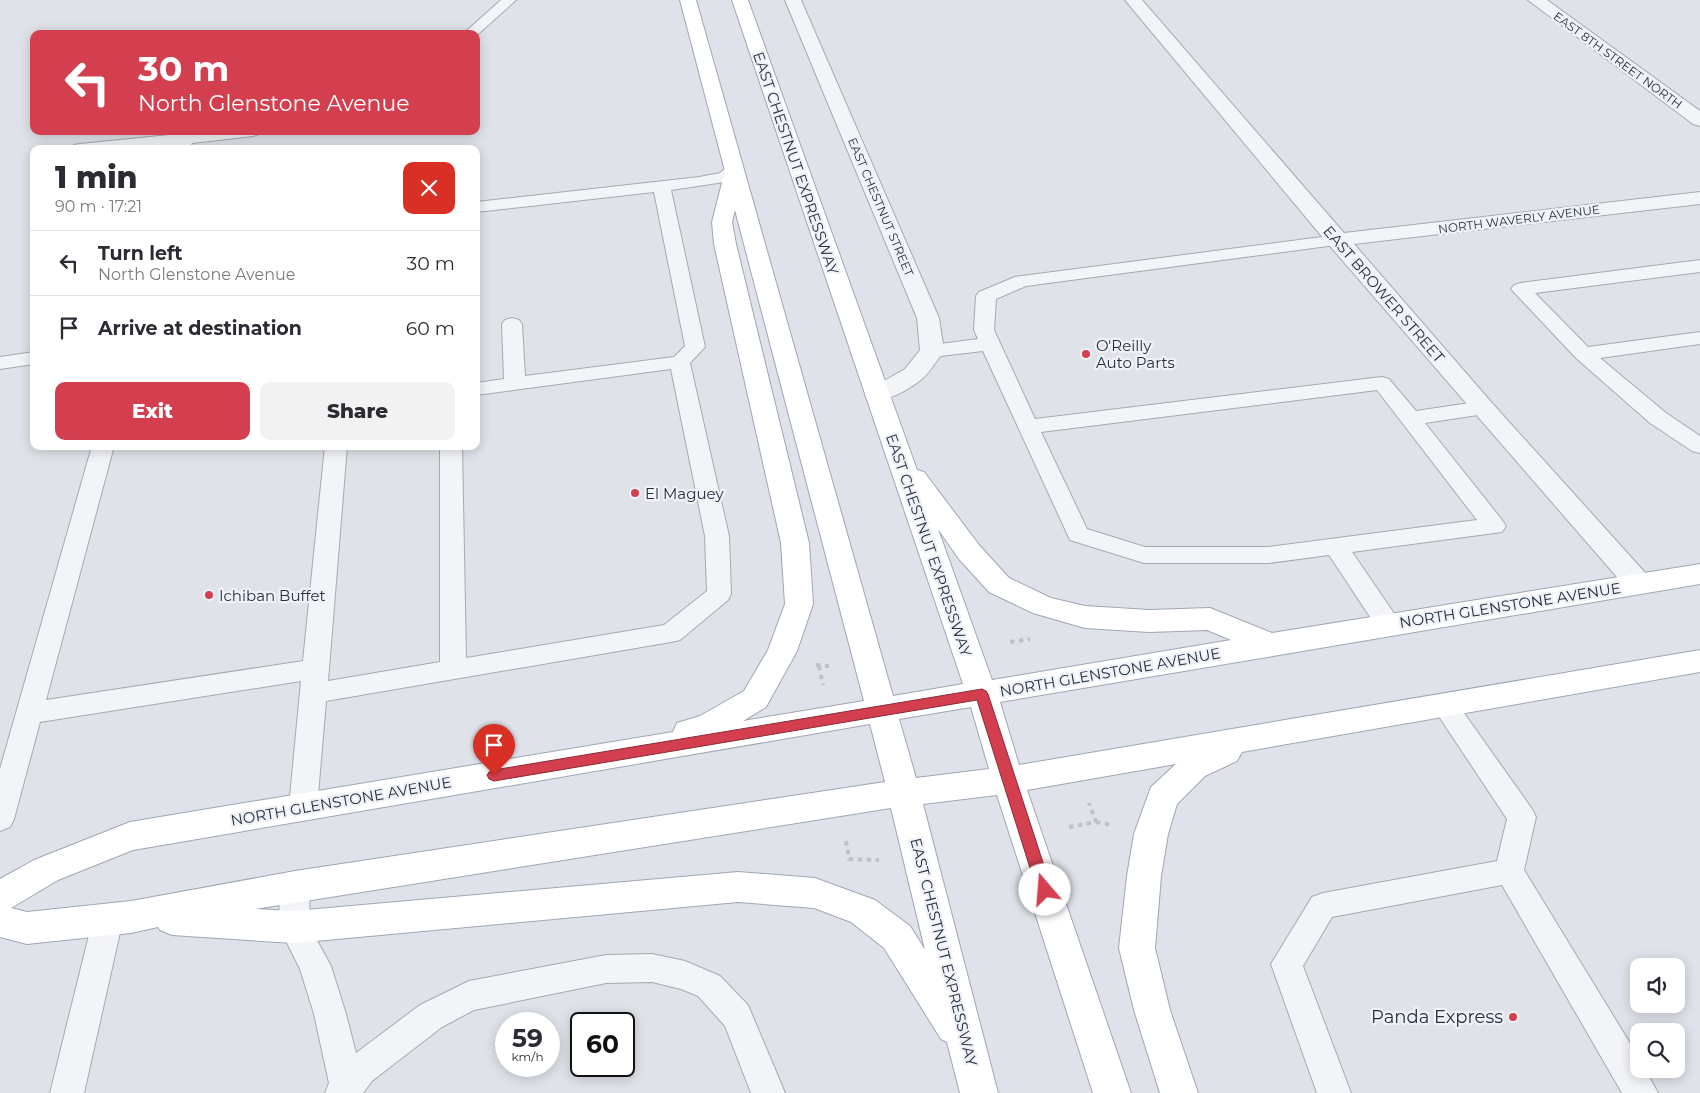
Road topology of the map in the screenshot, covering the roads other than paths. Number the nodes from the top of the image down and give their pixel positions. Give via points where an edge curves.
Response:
1 (510, 0) edge
2 (688, 0) edge
3 (740, 0) edge
4 (793, 0) edge
5 (1133, 0) edge
6 (1536, 0) edge
7 (475, 30) edge
8 (1700, 120) edge
9 (231, 135) edge
10 (183, 144) edge
11 (162, 145) edge
12 (734, 170) junction
13 (661, 186) junction
14 (1700, 198) edge
15 (480, 207) edge
16 (1337, 240) junction
17 (1700, 266) edge
18 (512, 324) dead end
19 (1700, 338) edge
20 (990, 344) junction
21 (932, 351) junction
22 (1583, 354) junction
23 (30, 359) edge
24 (680, 362) junction
25 (0, 363) edge
26 (515, 384) junction
27 (480, 388) edge
28 (877, 396) junction
29 (1483, 408) junction
30 (1410, 419) junction
31 (1028, 427) junction
32 (1700, 446) edge
33 (102, 450) edge
34 (336, 450) edge
35 (450, 450) edge
36 (897, 453) junction
37 (1336, 547) junction
38 (1700, 574) edge
39 (1638, 584) junction
40 (1389, 625) junction
41 (1270, 645) junction
42 (1698, 663) edge
43 (453, 670) junction
44 (315, 681) junction
45 (982, 694) junction
46 (1445, 706) junction
47 (881, 710) junction
48 (29, 713) junction
49 (1260, 737) junction
50 (627, 753) junction
51 (1008, 780) junction
52 (904, 793) junction
53 (303, 807) junction
54 (0, 818) edge
55 (1509, 871) junction
56 (295, 886) junction
57 (0, 897) edge
58 (119, 918) junction
59 (0, 920) edge
60 (294, 927) junction
61 (967, 1048) junction
62 (344, 1090) edge
63 (67, 1093) edge
64 (768, 1093) edge
65 (979, 1093) edge
66 (1112, 1093) edge
67 (1179, 1093) edge
68 (1334, 1093) edge
69 (1641, 1093) edge

1 - 7 lane
2 - 12 main road, EAST CHESTNUT EXPRESSWAY
3 - 28 main road, EAST CHESTNUT EXPRESSWAY
4 - 21 street, EAST CHESTNUT STREET via 928,318
5 - 16 street, EAST BROWER STREET
6 - 8 street, EAST 8TH STREET NORTH
9 - 10 lane
10 - 11 lane
12 - 13 lane via 711,180
12 - 47 main road, EAST CHESTNUT EXPRESSWAY
12 - 50 main road via 722,222 725,244 795,543 799,604 782,651 755,699 710,725
13 - 15 lane
13 - 24 lane via 695,347
14 - 16 street, NORTH WAVERLY AVENUE
16 - 20 lane via 1022,281 986,296 984,330
16 - 29 street, EAST BROWER STREET
17 - 22 lane via 1521,289
18 - 26 lane
19 - 22 lane
20 - 21 lane
20 - 31 lane
21 - 28 street via 914,374
22 - 32 lane via 1658,418
23 - 25 lane
24 - 26 lane
24 - 43 lane via 717,536 719,594 671,633
26 - 27 lane
28 - 36 main road, EAST CHESTNUT EXPRESSWAY
29 - 30 lane
29 - 39 street, EAST BROWER STREET
30 - 31 lane via 1382,383
30 - 37 lane via 1494,526
31 - 37 lane via 1078,534 1144,556 1269,555
33 - 48 lane
34 - 44 lane
35 - 43 lane
36 - 41 main road via 969,552 999,585 1043,606 1085,617 1149,621 1210,619
36 - 45 main road, EAST CHESTNUT EXPRESSWAY
37 - 40 lane
38 - 39 main road, NORTH GLENSTONE AVENUE
39 - 40 main road, NORTH GLENSTONE AVENUE
40 - 41 main road, NORTH GLENSTONE AVENUE
41 - 45 main road, NORTH GLENSTONE AVENUE
42 - 46 main road
43 - 44 lane
44 - 48 lane
44 - 53 lane
45 - 47 main road, NORTH GLENSTONE AVENUE
45 - 51 main road, EAST CHESTNUT EXPRESSWAY
46 - 49 main road
46 - 55 lane via 1522,817
47 - 50 main road, NORTH GLENSTONE AVENUE
47 - 52 main road, EAST CHESTNUT EXPRESSWAY
48 - 54 lane
49 - 51 main road
49 - 67 main road via 1194,767 1163,798 1151,834 1137,948 1152,1010
50 - 53 main road, NORTH GLENSTONE AVENUE
51 - 52 main road
51 - 66 main road, EAST CHESTNUT EXPRESSWAY
52 - 56 main road
52 - 61 main road, EAST CHESTNUT EXPRESSWAY
53 - 57 main road, NORTH GLENSTONE AVENUE via 130,836 46,870
55 - 68 lane via 1323,906 1287,964
55 - 69 lane
56 - 58 main road
56 - 60 lane
58 - 59 main road via 27,928
58 - 60 main road
58 - 63 lane
60 - 61 main road via 738,887 814,893 862,911 897,937
60 - 62 lane via 315,966 330,1014
61 - 65 main road, EAST CHESTNUT EXPRESSWAY
62 - 64 lane via 360,1070 431,1016 468,996 606,970 652,968 685,975 709,986 736,1016

